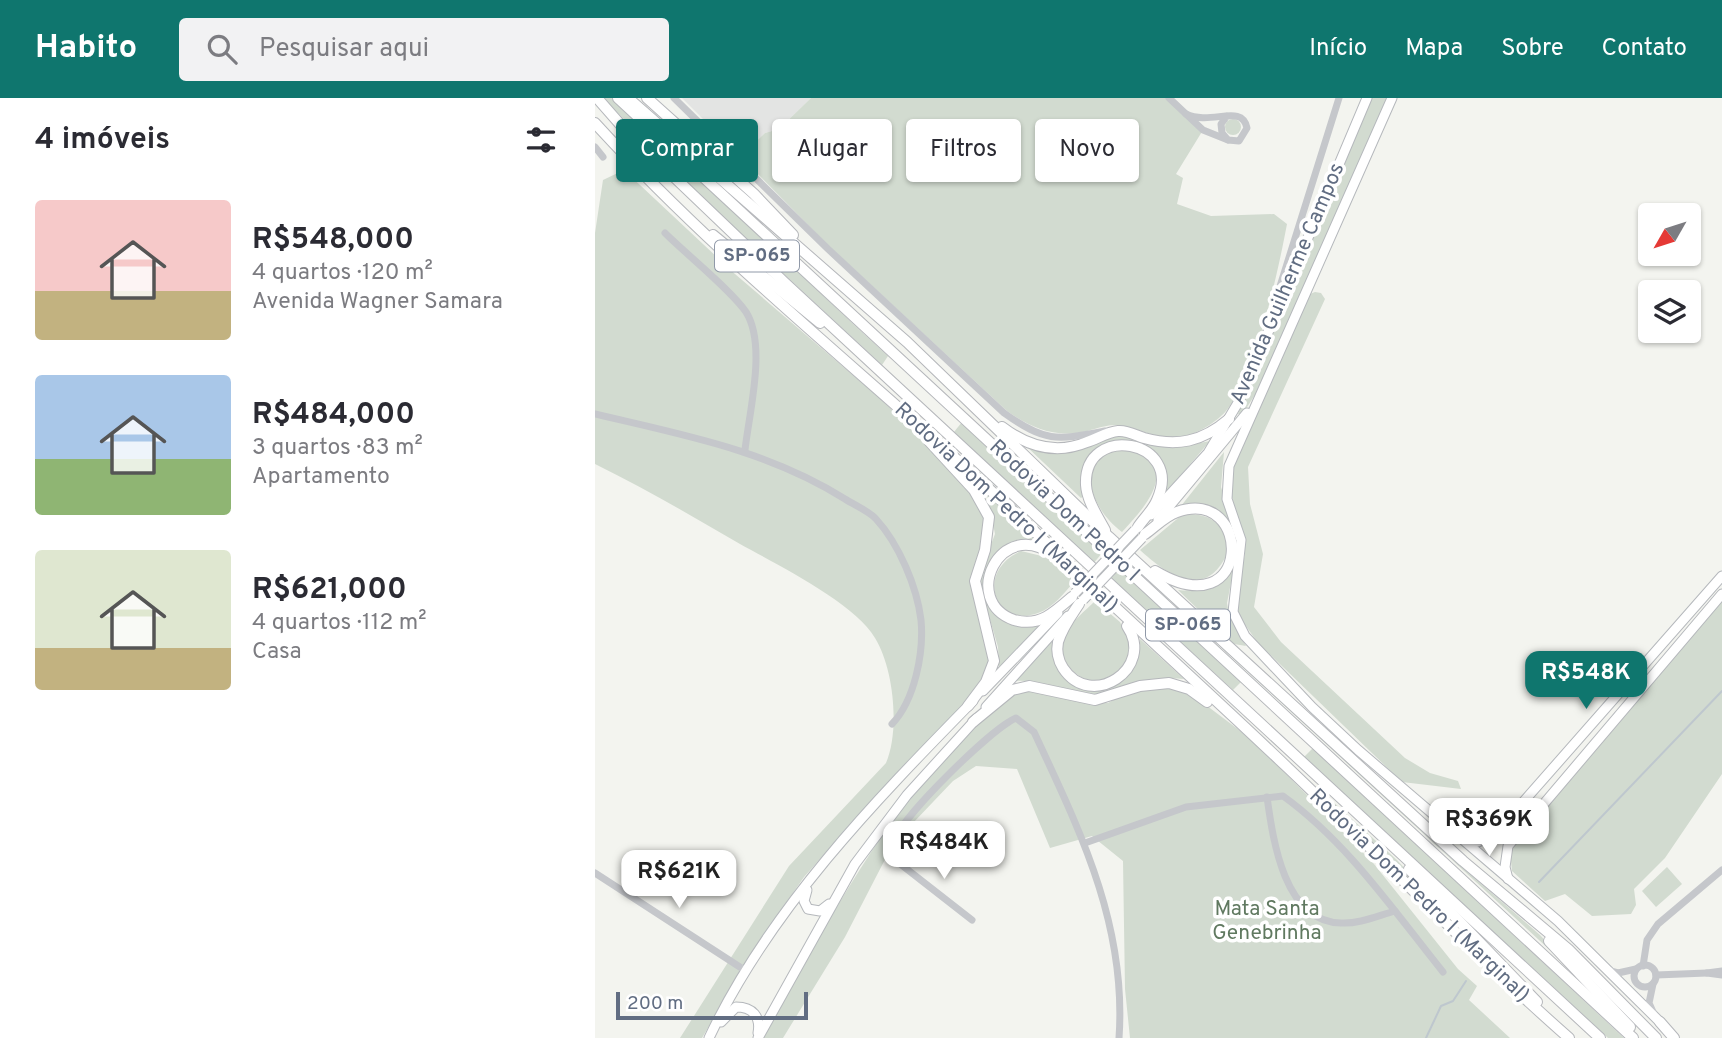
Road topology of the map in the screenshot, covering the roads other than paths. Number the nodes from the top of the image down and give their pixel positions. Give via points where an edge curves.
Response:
1 (597, 98) edge
2 (618, 98) edge
3 (628, 98) edge
4 (647, 98) edge
5 (674, 98) edge
6 (1169, 98) edge
7 (1339, 98) edge
8 (1367, 98) edge
9 (1392, 98) edge
10 (1186, 114) junction
11 (1227, 116) junction
12 (595, 123) edge
13 (1228, 140) junction
14 (595, 147) edge
15 (599, 157) edge
16 (656, 188) junction
17 (665, 233) dead end
18 (825, 268) junction
19 (850, 343) junction
20 (1262, 352) junction
21 (1264, 384) junction
22 (971, 404) junction
23 (903, 410) junction
24 (595, 414) edge
25 (1229, 419) junction
26 (1116, 431) junction
27 (745, 450) junction
28 (1140, 532) junction
29 (1109, 537) junction
30 (1133, 556) junction
31 (1073, 570) junction
32 (1722, 576) edge
33 (1722, 594) edge
34 (1077, 599) junction
35 (1109, 604) junction
36 (968, 706) junction
37 (973, 722) junction
38 (892, 724) dead end
39 (1287, 767) junction
40 (1267, 797) junction
41 (1364, 819) junction
42 (1442, 824) junction
43 (1495, 834) junction
44 (1085, 843) junction
45 (1508, 846) junction
46 (1462, 861) junction
47 (819, 870) junction
48 (1722, 870) edge
49 (595, 873) edge
50 (1509, 881) junction
51 (836, 894) junction
52 (1395, 911) junction
53 (972, 920) dead end
54 (1640, 967) junction
55 (1604, 969) junction
56 (746, 971) junction
57 (1443, 972) dead end
58 (1722, 972) edge
59 (1655, 975) junction
60 (1653, 984) junction
61 (1660, 1022) junction
62 (711, 1035) edge
63 (757, 1038) edge
64 (1119, 1038) edge
65 (1571, 1038) edge
66 (1600, 1038) edge
67 (1633, 1038) edge
68 (1639, 1038) edge
69 (1656, 1038) edge
70 (1674, 1038) edge
71 (1681, 1038) edge

1 - 19 highway, Rodovia Dom Pedro I / SP-065
2 - 67 highway, Rodovia Dom Pedro I / SP-065
3 - 18 highway
4 - 18 highway via 754,194
5 - 26 street via 1004,413 1032,431 1059,439
6 - 10 street
7 - 20 street via 1282,273
8 - 20 main road, Avenida Guilherme Campos
9 - 21 main road, Avenida Guilherme Campos
10 - 11 street via 1207,120
10 - 13 street via 1209,134
11 - 13 street via 1220,128
11 - 13 street via 1242,117 1248,128 1243,138
12 - 16 highway, Rodovia Dom Pedro I (Marginal) / SP-065
14 - 15 street
16 - 19 highway via 806,313
16 - 23 highway, Rodovia Dom Pedro I (Marginal) / SP-065 via 731,261
17 - 27 street via 745,312 754,330 756,353
18 - 22 highway, SP-065
19 - 41 highway, Rodovia Dom Pedro I / SP-065
20 - 25 main road, Avenida Guilherme Campos
21 - 28 main road, Avenida Guilherme Campos via 1244,418
21 - 42 main road, Avenida Guilherme Campos via 1236,447 1226,484 1241,540 1233,612 1245,636 1312,707
22 - 26 highway via 1017,438 1047,448 1078,446
22 - 29 highway, SP-065
23 - 31 highway, Rodovia Dom Pedro I (Marginal) / SP-065
23 - 36 highway via 974,490 989,517 975,581 994,661 986,682
24 - 27 street
25 - 26 highway via 1203,437 1171,444
25 - 28 main road, Avenida Guilherme Campos via 1190,475
27 - 38 street via 821,484 876,518 910,575 923,640 908,698
28 - 29 highway via 1157,501 1158,465 1152,456 1131,445 1109,447 1092,462 1086,485
28 - 30 highway via 1175,512 1203,511 1227,527 1233,556 1217,579 1203,586 1163,577
28 - 34 main road, Avenida Guilherme Campos, bridge
29 - 30 highway, SP-065
30 - 46 highway, SP-065
31 - 34 highway via 1041,547 1022,545 996,560 988,584 1000,611 1025,623 1047,617
31 - 35 highway, Rodovia Dom Pedro I (Marginal) / SP-065
32 - 43 main road
33 - 45 main road
34 - 35 highway via 1061,632 1058,656 1069,677 1084,685 1108,685 1127,671 1135,650 1131,632
34 - 36 main road, Avenida Guilherme Campos
34 - 37 main road, Avenida Guilherme Campos
35 - 39 highway, Rodovia Dom Pedro I (Marginal) / SP-065
36 - 47 main road, Avenida Guilherme Campos
37 - 39 highway via 1000,697 1019,688 1038,687 1095,700 1140,686 1169,683 1202,697
37 - 51 main road, Avenida Guilherme Campos via 889,816
39 - 65 highway, Rodovia Dom Pedro I (Marginal) / SP-065 via 1441,922
40 - 44 street via 1186,807
40 - 52 street via 1283,796 1299,807
40 - 52 street via 1283,870 1301,904 1324,921 1353,923
41 - 65 highway
41 - 66 highway, Rodovia Dom Pedro I / SP-065
42 - 43 main road via 1478,842
42 - 50 main road, Avenida Guilherme Campos
43 - 45 main road via 1499,848
44 - 53 street via 1034,732 1016,718 1004,723 932,792 896,837 894,851 899,863
44 - 64 street via 1100,882 1113,948
45 - 50 main road via 1505,867
46 - 68 highway via 1553,944
46 - 69 highway, SP-065 via 1568,949
47 - 51 main road via 806,891 808,909 820,911
47 - 56 main road, Avenida Guilherme Campos
48 - 54 street via 1658,924 1647,940
49 - 56 street
50 - 55 main road, Avenida Guilherme Campos via 1558,921
51 - 63 main road, Avenida Guilherme Campos
52 - 57 street
54 - 55 street via 1618,973
54 - 59 street via 1651,968
54 - 60 street via 1634,977 1638,985
55 - 61 main road, Avenida Guilherme Campos
56 - 62 main road, Avenida Guilherme Campos
58 - 59 street
59 - 60 street
60 - 61 street via 1649,1003
61 - 70 highway
61 - 71 street
62 - 63 main road via 736,1007 743,1007 758,1018

